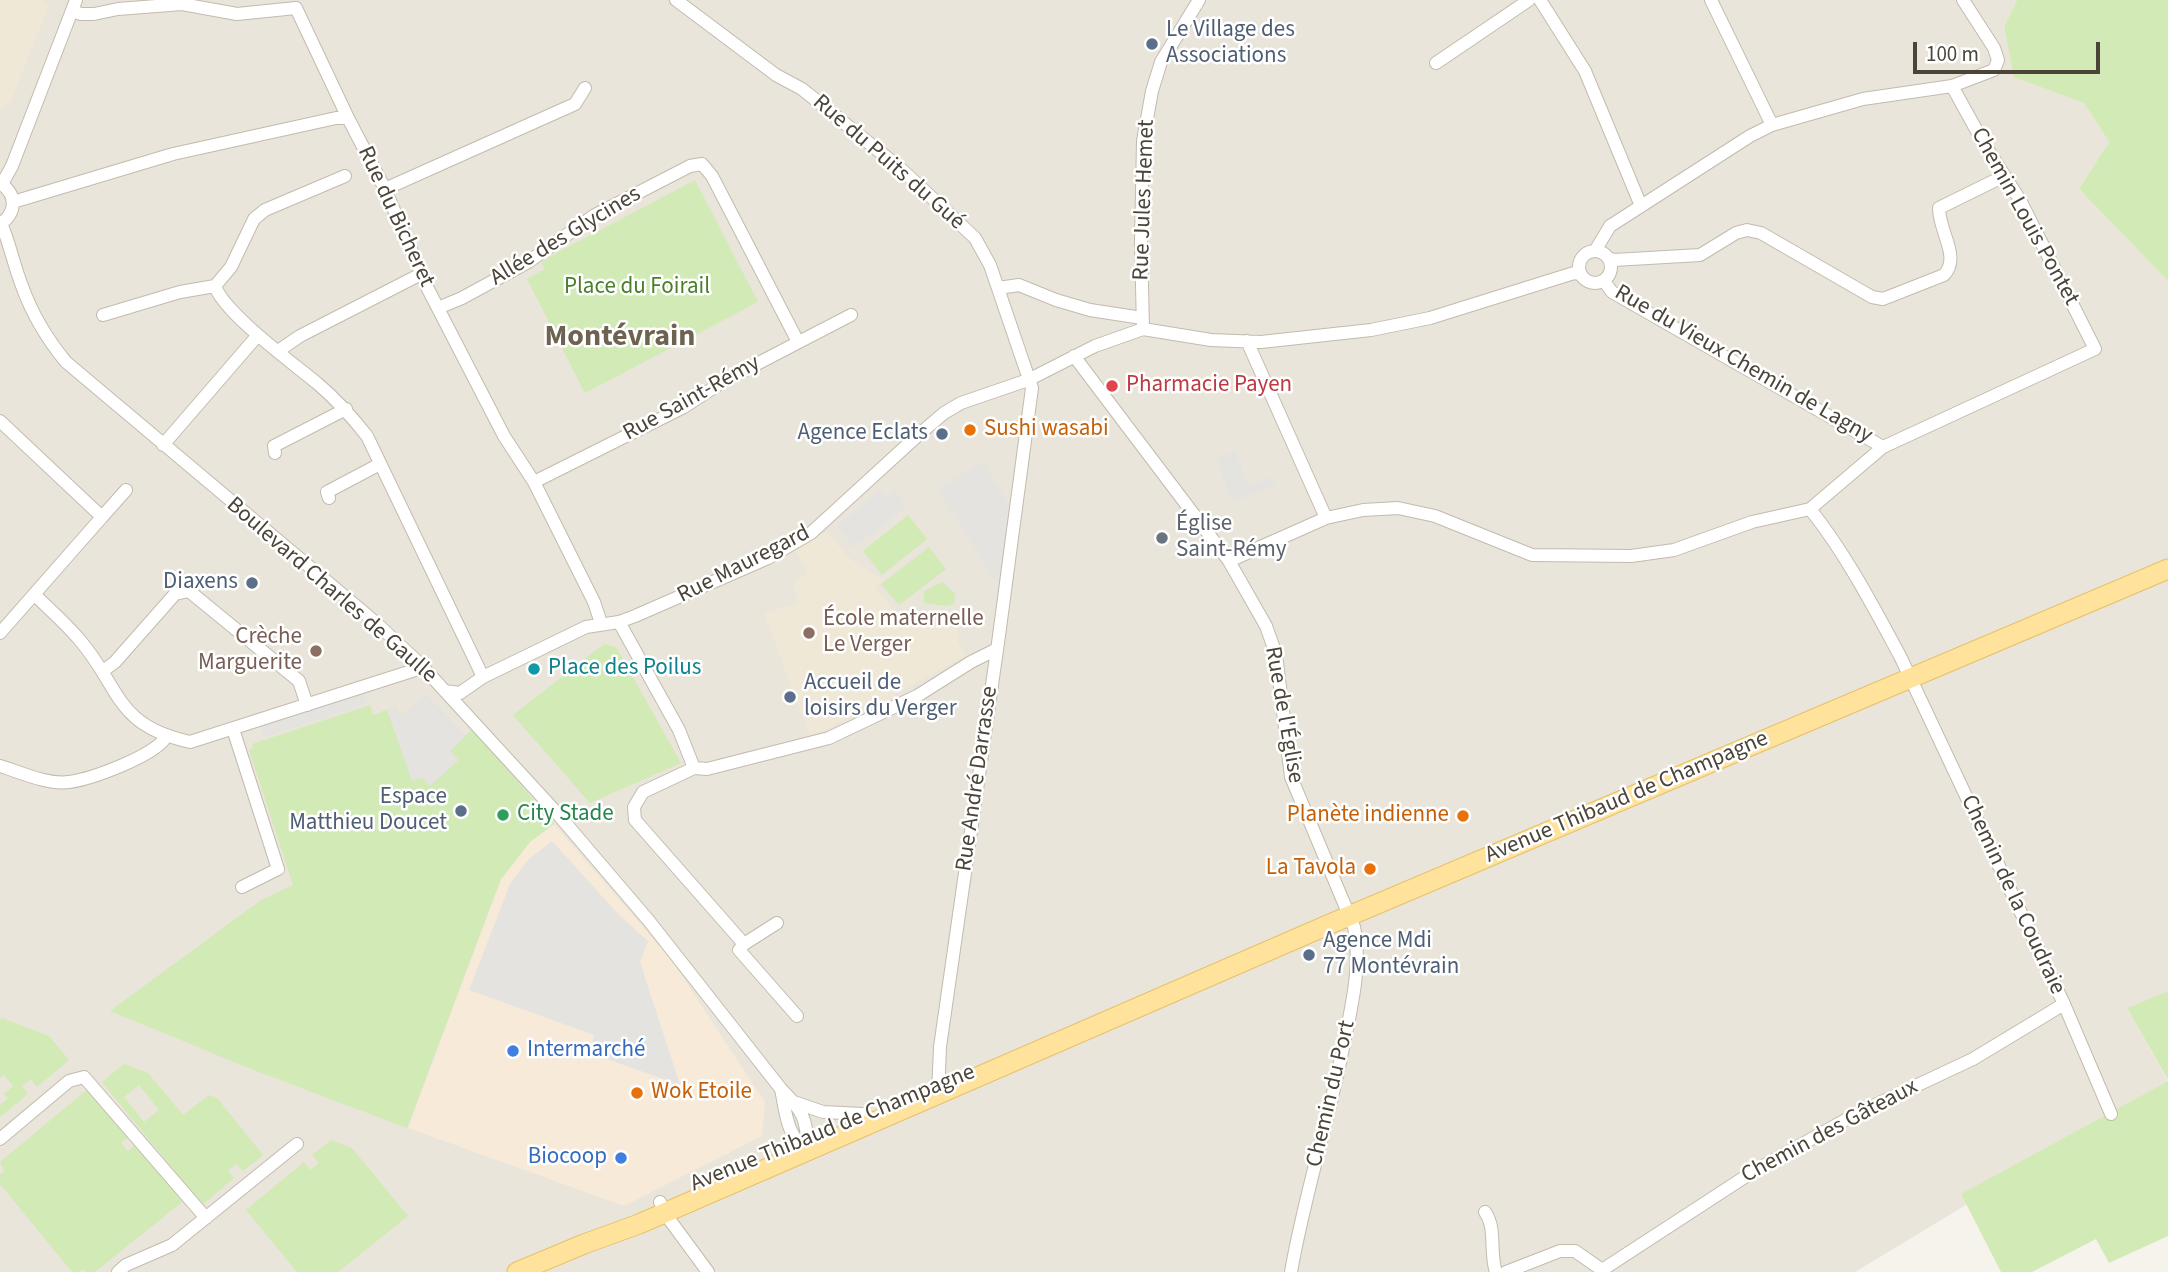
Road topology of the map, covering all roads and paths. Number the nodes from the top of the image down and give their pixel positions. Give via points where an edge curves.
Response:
1 (676, 0) edge
2 (1199, 0) edge
3 (1530, 0) edge
4 (1540, 0) edge
5 (1711, 0) edge
6 (1963, 0) edge
7 (74, 5) edge
8 (1436, 63) dead end
9 (1952, 86) junction
10 (585, 88) dead end
11 (348, 118) junction
12 (1773, 125) junction
13 (345, 176) dead end
14 (2004, 176) junction
15 (1, 184) edge
16 (385, 188) junction
17 (13, 202) junction
18 (1641, 206) junction
19 (1, 223) edge
20 (1595, 251) junction
21 (1608, 258) junction
22 (421, 274) junction
23 (1580, 274) junction
24 (1604, 281) junction
25 (215, 286) junction
26 (998, 288) junction
27 (438, 308) junction
28 (103, 315) dead end
29 (851, 315) dead end
30 (1142, 323) junction
31 (258, 335) junction
32 (1247, 341) junction
33 (798, 342) junction
34 (278, 351) junction
35 (1074, 356) junction
36 (1028, 380) junction
37 (346, 409) junction
38 (0, 421) edge
39 (163, 445) junction
40 (1883, 447) junction
41 (275, 453) dead end
42 (380, 464) junction
43 (534, 482) junction
44 (126, 490) dead end
45 (329, 498) dead end
46 (1811, 509) junction
47 (102, 517) junction
48 (1326, 518) junction
49 (1229, 561) junction
50 (2168, 569) edge
51 (35, 596) junction
52 (619, 622) junction
53 (601, 623) junction
54 (1, 631) edge
55 (997, 649) junction
56 (421, 665) junction
57 (103, 671) junction
58 (483, 677) junction
59 (1910, 679) junction
60 (445, 691) junction
61 (307, 705) junction
62 (233, 729) junction
63 (166, 737) junction
64 (0, 766) edge
65 (694, 768) junction
66 (242, 887) dead end
67 (1351, 915) junction
68 (777, 923) dead end
69 (744, 944) junction
70 (2064, 1004) junction
71 (797, 1016) dead end
72 (781, 1089) junction
73 (938, 1089) junction
74 (794, 1102) junction
75 (862, 1114) junction
76 (2111, 1114) dead end
77 (0, 1139) edge
78 (803, 1142) junction
79 (297, 1144) dead end
80 (663, 1207) junction
81 (1485, 1212) dead end
82 (206, 1218) junction
83 (1602, 1271) edge
84 (118, 1272) edge
85 (517, 1272) edge
86 (708, 1272) edge
87 (1291, 1272) edge
88 (1496, 1272) edge
89 (1506, 1272) edge

1 - 26 street, Rue du Puits du Gué via 776,75 802,89 900,168 975,239 987,256
2 - 30 street, Rue Jules Hemet via 1161,62 1143,141
3 - 8 street
4 - 18 street via 1585,71
5 - 12 street
6 - 9 street via 1998,60 1987,73
7 - 11 street via 81,14 182,4 237,14 296,8
7 - 15 street
9 - 12 street via 1863,99
9 - 14 street, Chemin Louis Pontet
10 - 16 street via 575,104
11 - 16 street, Rue du Bicheret
11 - 17 street, Rue du Bicheret via 173,154
12 - 18 street
13 - 25 street via 254,219 231,267
14 - 21 street via 1939,208 1951,268 1883,299 1747,230 1700,255
14 - 40 street, Chemin Louis Pontet via 2095,349
15 - 17 street
16 - 22 street, Rue du Bicheret
17 - 19 street
18 - 20 street via 1610,226
19 - 39 street, Boulevard Charles de Gaulle via 21,285 54,347 80,376
20 - 21 street
20 - 23 street via 1581,258
21 - 24 street via 1610,273
22 - 27 street, Rue du Bicheret
22 - 34 street via 300,335
23 - 24 street via 1588,282
23 - 32 street via 1430,318 1310,338
24 - 40 street, Rue du Vieux Chemin de Lagny via 1612,292
25 - 28 street
25 - 31 street via 218,295
26 - 30 street via 1019,285
26 - 36 street, Rue du Puits du Gué
27 - 33 street, Allée des Glycines via 528,262 595,215 702,164
27 - 43 street, Rue du Bicheret via 504,436
29 - 33 street, Rue Saint-Rémy
30 - 32 street via 1211,340
30 - 35 street, Rue Mauregard
31 - 34 street
31 - 39 street
32 - 48 street
33 - 43 street, Rue Saint-Rémy via 684,407
34 - 37 street
35 - 36 street, Rue Mauregard
35 - 49 street, Rue de l'Église
36 - 52 street, Rue Mauregard via 980,394 944,413 817,528 783,551
36 - 55 street, Rue André Darrasse via 1032,388
37 - 41 street via 274,446
37 - 42 street via 367,436
38 - 47 street
39 - 56 street, Boulevard Charles de Gaulle
40 - 46 street
42 - 45 street via 327,492
42 - 58 street
43 - 53 street, Rue du Bicheret
44 - 47 street
46 - 48 street via 1752,522 1674,550 1631,556 1532,555 1435,516 1398,508
46 - 59 street, Chemin de la Coudraie via 1870,601
47 - 51 street
48 - 49 street
49 - 67 street, Rue de l'Église via 1266,626 1276,654 1292,777
50 - 59 main road, Avenue Thibaud de Champagne
51 - 54 street
51 - 57 street via 78,638
52 - 53 street, Rue Mauregard
52 - 65 street via 679,730
53 - 58 street, Rue Mauregard via 586,626
55 - 65 street via 829,738 708,769
55 - 73 street, Rue André Darrasse via 940,1047
56 - 60 street, Boulevard Charles de Gaulle
56 - 61 street
57 - 61 street via 175,594 189,591 299,681
57 - 63 street via 126,710
58 - 60 street, Rue Mauregard via 460,693
59 - 67 main road, Avenue Thibaud de Champagne
59 - 70 street, Chemin de la Coudraie
60 - 72 street, Boulevard Charles de Gaulle via 649,921
61 - 62 street
62 - 63 street via 190,742
62 - 66 street via 278,869
63 - 64 street via 140,758 69,782
65 - 69 street via 643,792 634,807 635,820
67 - 73 main road, Avenue Thibaud de Champagne via 1040,1052
67 - 87 street, Chemin du Port via 1357,942 1350,1014
68 - 69 street
69 - 71 street via 739,950
70 - 76 street, Chemin de la Coudraie
70 - 83 street, Chemin des Gâteaux via 1973,1059 1857,1113 1754,1171
72 - 74 street, Boulevard Charles de Gaulle
72 - 78 street, Boulevard Charles de Gaulle via 789,1127
73 - 75 main road, Avenue Thibaud de Champagne
73 - 78 main road, Avenue Thibaud de Champagne
74 - 75 street, Boulevard Charles de Gaulle via 823,1112
74 - 78 street, Boulevard Charles de Gaulle via 807,1124
75 - 78 main road, Avenue Thibaud de Champagne
77 - 82 street via 69,1081 84,1077
78 - 80 main road, Avenue Thibaud de Champagne
79 - 82 street
80 - 85 main road, Avenue Thibaud de Champagne via 639,1224
80 - 86 street
81 - 88 street via 1491,1221
82 - 84 street via 172,1245
83 - 89 street via 1575,1251 1560,1251

